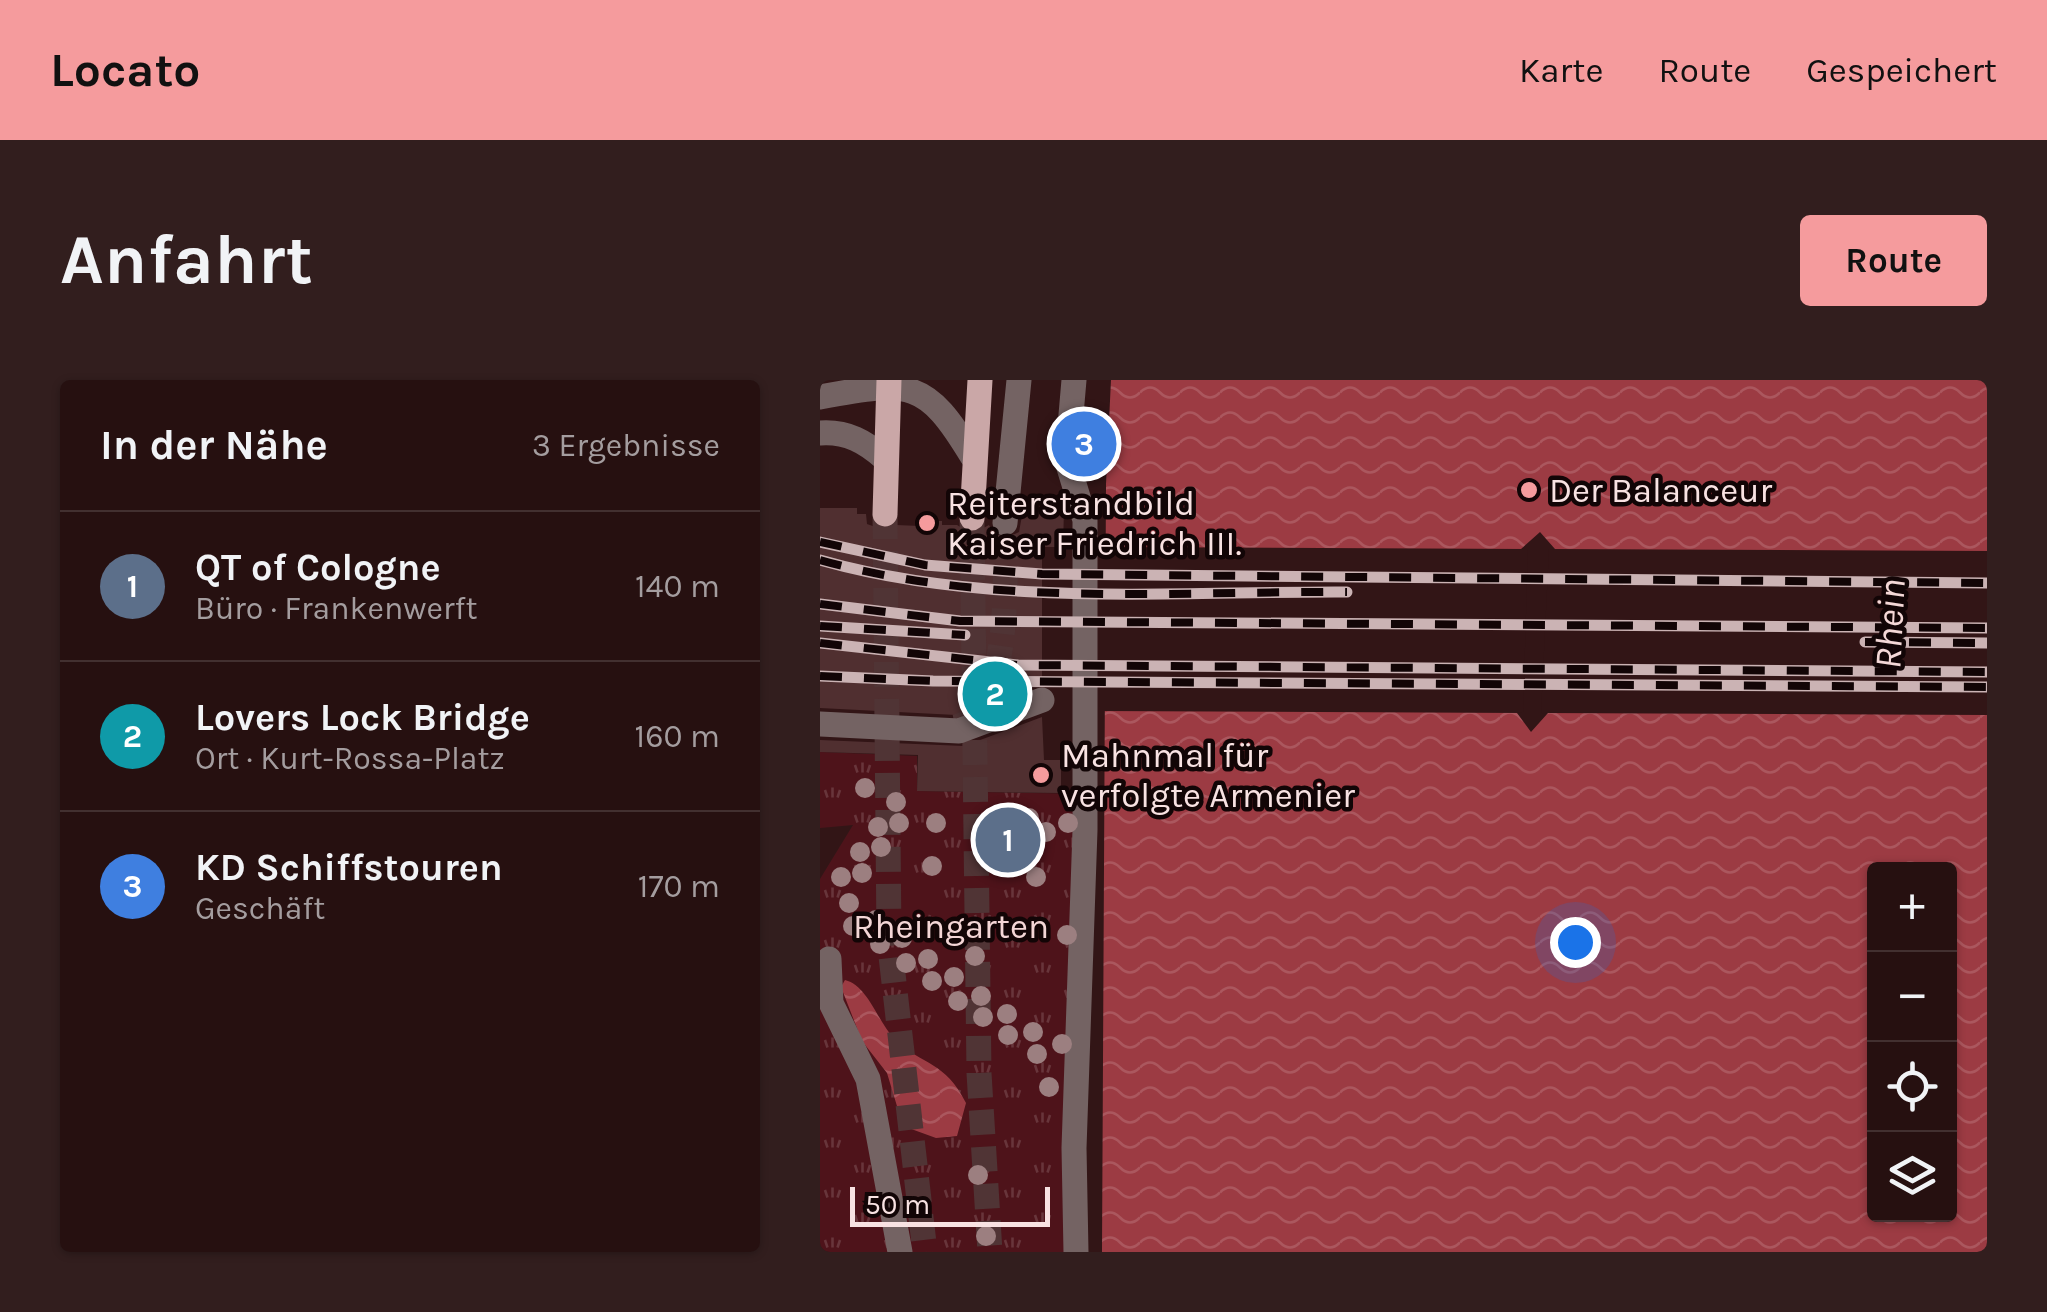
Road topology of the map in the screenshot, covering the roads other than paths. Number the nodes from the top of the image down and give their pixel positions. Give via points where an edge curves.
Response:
1 (825, 380) edge
2 (890, 380) edge
3 (980, 380) edge
4 (1019, 380) edge
5 (1074, 380) edge
6 (820, 387) edge
7 (820, 397) edge
8 (820, 433) edge
9 (972, 456) junction
10 (885, 459) junction
11 (885, 514) tunnel mouth
12 (972, 518) tunnel mouth
13 (1005, 523) tunnel mouth
14 (1042, 700) dead end
15 (820, 724) edge
16 (830, 960) dead end
17 (900, 1252) edge
18 (1076, 1252) edge

1 - 6 street
2 - 7 street
2 - 9 street via 933,394
2 - 10 main road
3 - 9 main road
4 - 13 street
5 - 18 street via 1067,461 1085,520 1086,800
8 - 10 street via 848,435
9 - 12 main road
10 - 11 main road
14 - 15 street via 959,731
16 - 17 street via 830,1003 868,1079

